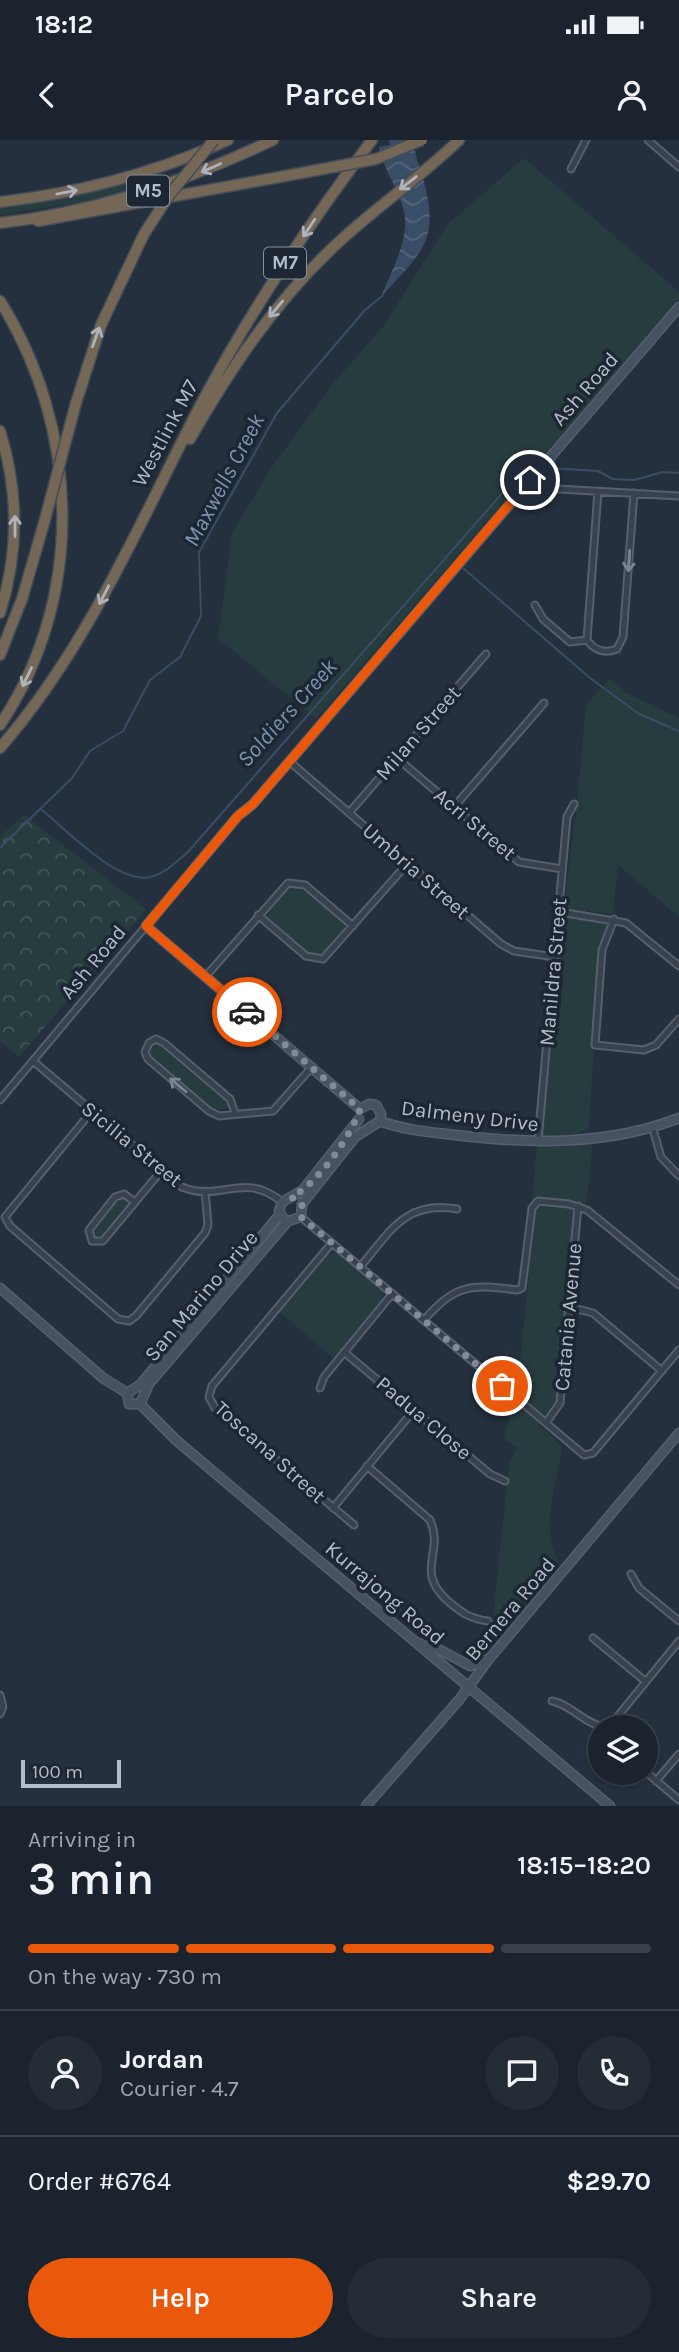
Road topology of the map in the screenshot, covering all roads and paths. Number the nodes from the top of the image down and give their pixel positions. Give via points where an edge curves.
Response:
1 (214, 140) edge
2 (229, 140) edge
3 (273, 140) edge
4 (372, 140) edge
5 (422, 140) edge
6 (459, 140) edge
7 (586, 140) edge
8 (648, 140) edge
9 (679, 167) edge
10 (571, 169) dead end
11 (0, 202) edge
12 (16, 221) junction
13 (0, 223) edge
14 (0, 300) edge
15 (679, 307) edge
16 (0, 431) edge
17 (530, 480) junction
18 (598, 491) junction
19 (634, 493) junction
20 (679, 496) edge
21 (130, 544) junction
22 (534, 605) dead end
23 (0, 613) edge
24 (587, 640) junction
25 (486, 654) dead end
26 (0, 655) edge
27 (544, 703) dead end
28 (0, 725) edge
29 (0, 748) edge
30 (397, 758) junction
31 (288, 761) junction
32 (573, 804) dead end
33 (454, 807) junction
34 (349, 813) junction
35 (407, 864) junction
36 (562, 869) junction
37 (560, 912) junction
38 (258, 915) junction
39 (614, 919) junction
40 (146, 926) junction
41 (353, 926) junction
42 (555, 957) junction
43 (679, 966) edge
44 (206, 976) junction
45 (679, 1018) edge
46 (33, 1061) junction
47 (311, 1068) junction
48 (0, 1100) edge
49 (91, 1112) junction
50 (235, 1113) junction
51 (359, 1114) junction
52 (679, 1118) edge
53 (380, 1121) junction
54 (652, 1126) junction
55 (369, 1127) junction
56 (538, 1142) junction
57 (161, 1171) junction
58 (679, 1176) edge
59 (205, 1191) junction
60 (291, 1197) junction
61 (135, 1202) junction
62 (282, 1202) junction
63 (302, 1204) junction
64 (578, 1206) junction
65 (457, 1209) dead end
66 (280, 1214) junction
67 (301, 1217) junction
68 (288, 1221) junction
69 (331, 1244) junction
70 (360, 1267) junction
71 (679, 1285) edge
72 (0, 1288) edge
73 (392, 1294) junction
74 (569, 1307) junction
75 (424, 1320) junction
76 (679, 1350) edge
77 (344, 1352) junction
78 (662, 1371) junction
79 (320, 1388) dead end
80 (127, 1394) junction
81 (139, 1396) junction
82 (414, 1410) junction
83 (546, 1423) junction
84 (679, 1433) edge
85 (367, 1466) junction
86 (505, 1481) dead end
87 (333, 1507) junction
88 (354, 1525) dead end
89 (631, 1574) dead end
90 (488, 1621) dead end
91 (679, 1621) edge
92 (593, 1638) dead end
93 (679, 1640) edge
94 (415, 1642) junction
95 (489, 1659) junction
96 (645, 1681) junction
97 (468, 1687) junction
98 (0, 1695) edge
99 (552, 1701) dead end
100 (0, 1714) edge
101 (618, 1715) edge
102 (588, 1723) edge
103 (679, 1754) edge
104 (658, 1779) edge
105 (658, 1783) edge
106 (679, 1800) edge
107 (366, 1806) edge
108 (610, 1806) edge

26 -> 1 highway, bridge via 22,599 101,325 144,234
11 -> 2 highway, M5 via 120,179
3 -> 12 highway, M5 via 169,184
4 -> 21 highway, Westlink M7 / M7 via 264,298 201,405
5 - 12 highway, bridge via 376,159 69,218
6 -> 21 highway via 306,275 253,339
7 - 10 street
8 - 9 street
12 - 13 highway, M5
14 -> 28 highway via 47,402 60,474 63,533 51,612 25,680
15 - 17 street, Ash Road
23 -> 16 highway via 15,533 12,478
17 - 18 street via 542,488
17 - 31 street, Ash Road
18 - 19 street
18 - 24 street
19 - 20 street
19 -> 24 street via 622,641 617,649 605,651
21 -> 29 highway, Westlink M7 / M7 via 77,645
22 - 24 street via 570,642
25 - 30 street, Milan Street
27 - 33 street
30 - 33 street, Acri Street
30 - 34 street, Milan Street
31 - 34 street, Umbria Street
31 - 40 street, Ash Road
32 - 36 street, Manildra Street via 567,817
33 - 36 street, Acri Street via 519,862
34 - 35 street, Umbria Street
35 - 41 street
35 - 42 street, Umbria Street via 509,949
36 - 37 street, Manildra Street
37 - 39 street
37 - 42 street, Manildra Street
38 - 41 street via 281,887 295,882 305,885
38 - 41 street via 306,956 318,960 328,956
38 - 44 street
39 - 43 street via 639,932
39 - 45 street via 602,950 595,1045 645,1050 656,1045
40 - 44 street
40 - 46 street, Ash Road
42 - 56 street, Manildra Street
44 - 47 street
46 - 48 street, Ash Road
46 - 49 street, Sicilia Street
47 - 50 street via 273,1111
47 - 51 street
49 - 57 street, Sicilia Street
49 - 59 street via 5,1217 118,1319 129,1321 136,1316 205,1233
50 -> 50 street via 219,1116 209,1111 148,1059 149,1043 156,1039 164,1043 230,1099
51 - 53 street via 365,1104 376,1105 382,1114
51 - 55 street
51 - 60 street via 307,1186
52 - 54 street, Dalmeny Drive
53 - 55 street
53 - 56 street, Dalmeny Drive via 414,1130
54 - 56 street, Dalmeny Drive via 598,1138
54 - 58 street via 661,1157
55 - 63 street via 355,1137
57 - 59 street, Sicilia Street via 182,1187
57 - 61 street
59 - 62 street, Sicilia Street via 258,1186
60 - 62 street
60 - 63 street
61 - 61 street via 103,1241 92,1241 89,1230 115,1198 124,1194
62 - 66 street
63 - 67 street
64 - 71 street via 597,1216
64 - 74 street, Catania Avenue
64 - 75 street via 534,1203 520,1289 462,1289 442,1300
65 - 70 street via 433,1207 411,1213
66 - 68 street
66 - 81 street, San Marino Drive
67 - 68 street
67 - 69 street
68 - 81 street, San Marino Drive
69 - 70 street
69 - 87 street, Toscana Street via 212,1386 209,1397 215,1408
70 - 73 street
72 - 80 street
73 - 75 street
73 - 77 street
74 - 78 street via 593,1313
74 - 83 street, Catania Avenue via 560,1403
75 - 83 street
76 - 78 street
77 - 79 street
77 - 82 street, Padua Close
78 - 83 street via 590,1455
80 - 81 street
80 - 81 street, Kurrajong Road via 129,1404
81 - 94 street, Kurrajong Road via 177,1441
82 - 85 street
82 - 86 street, Padua Close via 490,1474
84 - 95 street, Bernera Road
85 - 87 street
85 - 90 street via 430,1520 434,1533 431,1578 436,1590 467,1616
87 - 88 street, Toscana Street
89 - 91 street via 639,1588
92 - 96 street
93 - 96 street
94 - 95 street via 470,1666
94 - 97 street, Kurrajong Road
95 - 97 street, Bernera Road
96 - 101 street
97 - 107 street, Bernera Road
97 - 108 street, Kurrajong Road
98 - 100 street
99 - 102 street
103 - 104 street
105 - 106 street

